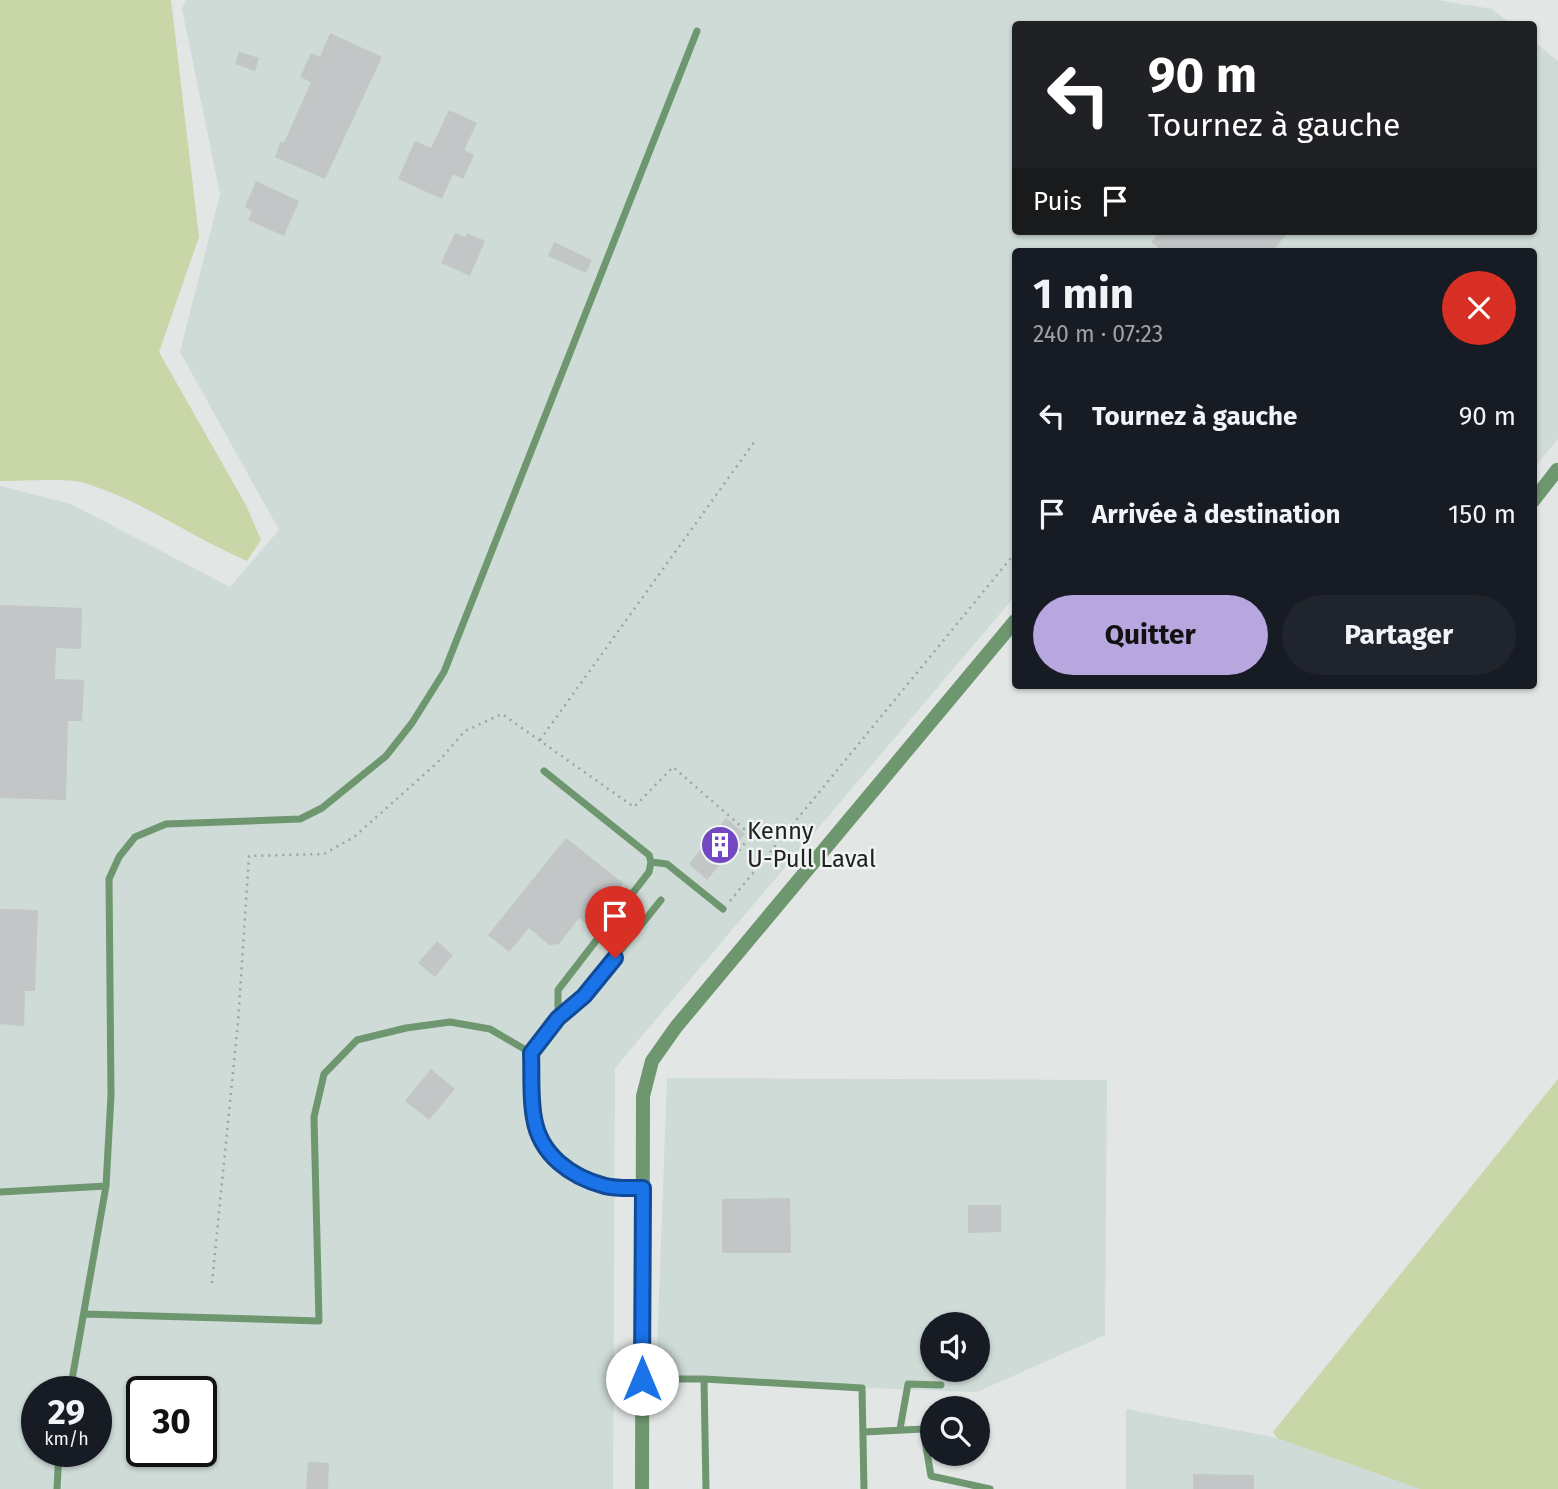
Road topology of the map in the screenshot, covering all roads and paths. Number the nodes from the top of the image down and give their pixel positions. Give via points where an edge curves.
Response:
1 (697, 31) dead end
2 (755, 441) dead end
3 (1557, 470) edge
4 (1537, 495) edge
5 (1012, 557) edge
6 (1012, 625) edge
7 (540, 740) junction
8 (544, 771) dead end
9 (726, 856) dead end
10 (651, 862) junction
11 (661, 900) dead end
12 (723, 908) joint
13 (558, 1018) junction
14 (531, 1053) junction
15 (106, 1185) junction
16 (643, 1188) junction
17 (0, 1192) edge
18 (212, 1283) dead end
19 (84, 1314) junction
20 (73, 1376) edge
21 (642, 1379) junction
22 (705, 1379) junction
23 (941, 1385) dead end
24 (900, 1429) junction
25 (864, 1432) junction
26 (58, 1467) edge
27 (57, 1489) edge
28 (642, 1489) edge
29 (706, 1489) edge
30 (864, 1489) edge
31 (990, 1489) edge

1 - 15 lane via 444,672 412,723 386,756 322,808 300,819 166,824 135,837 119,857 109,879 111,1095
2 - 7 path
3 - 4 street
5 - 12 path
6 - 16 street via 652,1061 643,1096
7 - 9 path via 634,807 673,766 751,835 732,860
7 - 18 path via 502,714 465,731 400,797 354,837 324,854 250,856
8 - 10 lane via 649,855
10 - 12 lane via 667,864
10 - 13 lane via 649,872 558,990
11 - 13 lane via 584,996
13 - 14 lane
14 - 16 lane via 533,1117 550,1155 564,1168 606,1186
14 - 19 lane via 490,1029 450,1022 357,1040 324,1074 314,1117 319,1321
15 - 17 lane
15 - 19 lane
16 - 21 street
19 - 20 lane
21 - 22 lane
21 - 28 street
22 - 25 lane via 862,1388
22 - 29 lane
23 - 24 lane via 908,1384
24 - 25 lane
24 - 31 lane via 923,1429 931,1476
25 - 30 lane
26 - 27 lane

